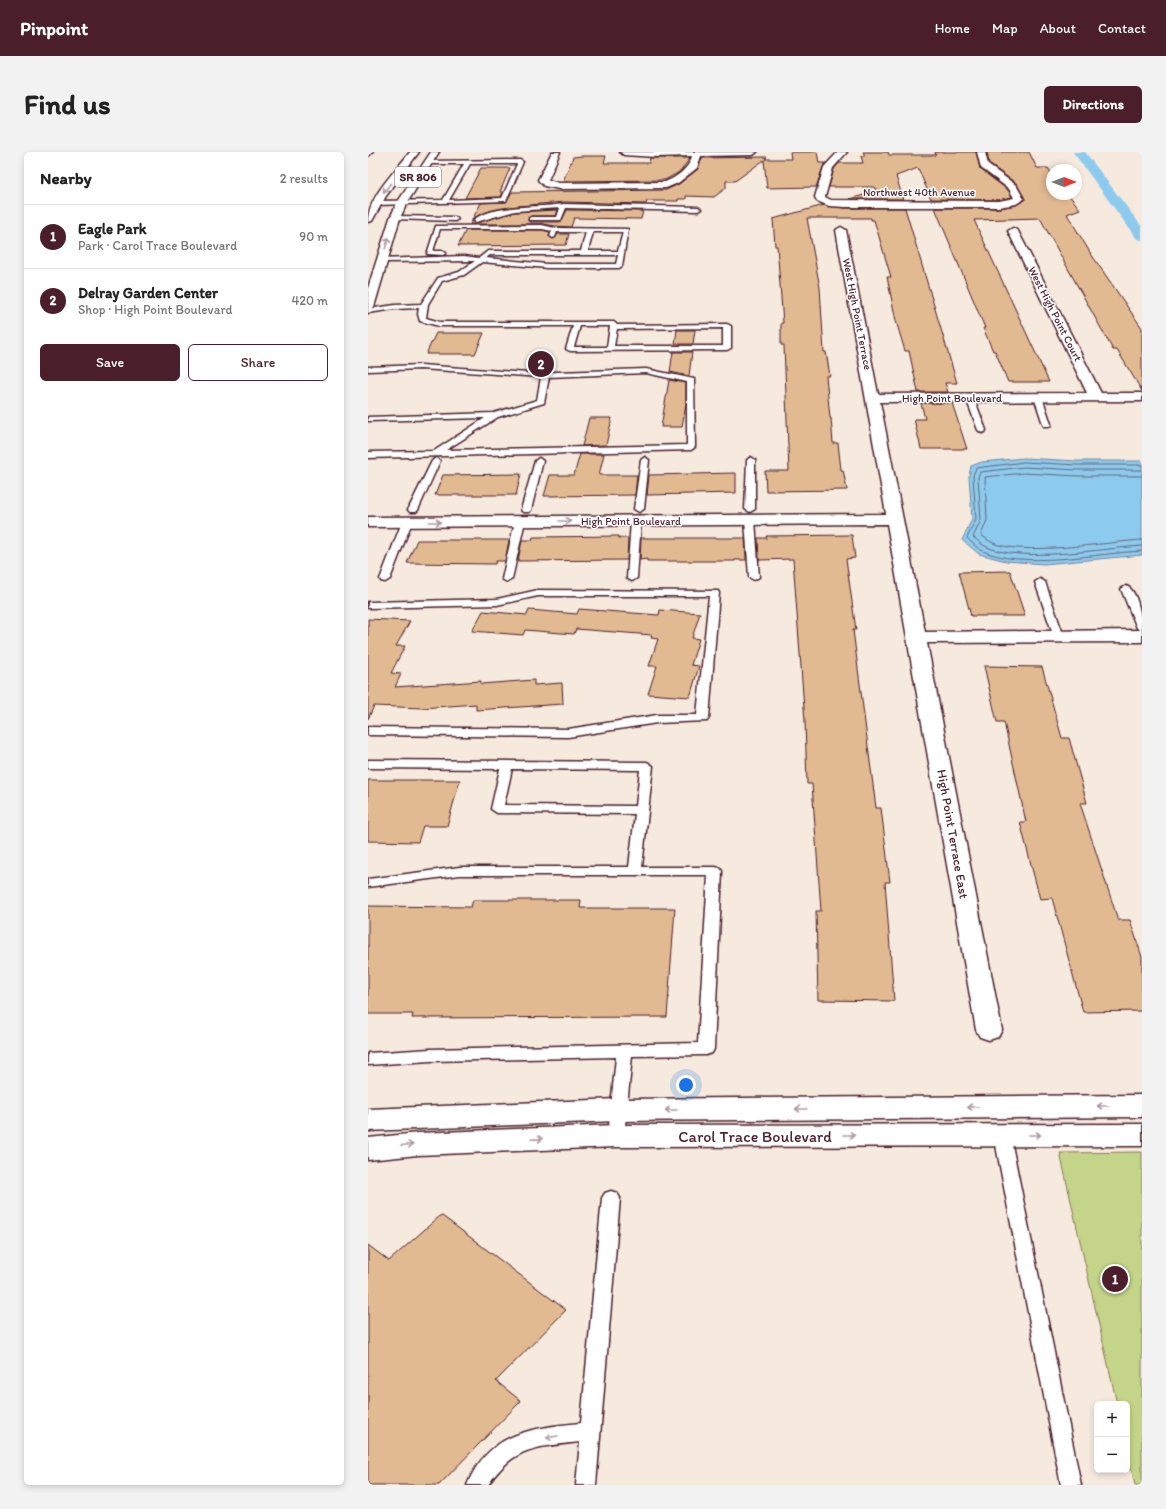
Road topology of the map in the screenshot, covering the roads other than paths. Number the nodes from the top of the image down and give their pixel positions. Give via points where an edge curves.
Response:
1 (414, 152) edge
2 (435, 152) edge
3 (556, 152) edge
4 (624, 152) edge
5 (630, 152) edge
6 (753, 152) edge
7 (843, 152) edge
8 (981, 152) edge
9 (697, 154) junction
10 (428, 162) junction
11 (468, 162) junction
12 (446, 200) junction
13 (402, 202) junction
14 (377, 203) junction
15 (564, 206) junction
16 (698, 209) dead end
17 (395, 218) junction
18 (368, 219) edge
19 (462, 219) dead end
20 (469, 219) dead end
21 (521, 219) dead end
22 (476, 220) junction
23 (499, 220) dead end
24 (590, 230) junction
25 (841, 230) dead end
26 (1013, 231) dead end
27 (488, 253) junction
28 (584, 253) junction
29 (621, 253) junction
30 (480, 260) junction
31 (382, 263) junction
32 (368, 307) edge
33 (422, 309) junction
34 (368, 311) edge
35 (577, 324) junction
36 (614, 327) junction
37 (610, 349) junction
38 (368, 369) edge
39 (545, 375) junction
40 (1038, 397) junction
41 (1096, 397) junction
42 (1142, 397) edge
43 (874, 398) junction
44 (970, 398) junction
45 (495, 415) junction
46 (368, 419) edge
47 (1047, 424) dead end
48 (982, 430) dead end
49 (368, 455) edge
50 (436, 457) junction
51 (645, 460) dead end
52 (751, 460) dead end
53 (539, 461) dead end
54 (368, 510) edge
55 (894, 514) junction
56 (638, 515) junction
57 (750, 515) junction
58 (410, 516) junction
59 (523, 516) junction
60 (368, 522) edge
61 (754, 577) dead end
62 (632, 578) dead end
63 (385, 579) dead end
64 (507, 579) dead end
65 (1040, 582) dead end
66 (1126, 589) dead end
67 (371, 607) edge
68 (1142, 628) edge
69 (1142, 636) edge
70 (1059, 637) junction
71 (916, 638) junction
72 (368, 731) edge
73 (368, 764) edge
74 (508, 765) junction
75 (642, 810) junction
76 (635, 871) junction
77 (368, 883) edge
78 (989, 1030) dead end
79 (625, 1050) junction
80 (368, 1059) edge
81 (1142, 1106) edge
82 (368, 1120) edge
83 (617, 1123) junction
84 (1002, 1135) junction
85 (1142, 1135) edge
86 (368, 1149) edge
87 (611, 1198) dead end
88 (591, 1431) junction
89 (477, 1485) edge
90 (586, 1485) edge
91 (1071, 1485) edge

1 -> 14 street, SR 806
2 - 10 street, SR 806
3 - 9 street via 544,180 547,184 560,186 659,186 672,183 696,164
4 - 5 street
5 - 9 street
6 - 9 street
7 - 8 street, Northwest 40th Avenue via 829,167 820,199 830,203 998,204 1019,199 1013,188 984,166
10 - 11 lane
10 - 13 street, SR 806
11 - 12 lane
11 - 12 lane via 520,162 504,200
12 - 13 lane
13 - 14 lane
13 - 17 street, SR 806
14 - 18 street, SR 806
15 - 16 lane
15 - 21 lane via 559,219
15 - 22 lane via 508,210
17 - 19 lane
31 -> 17 street, SR 806
20 - 22 lane
22 - 23 lane
24 - 27 lane via 554,233 542,227 438,227 429,253
24 - 28 lane
24 - 29 lane via 626,230
25 - 43 street, West High Point Terrace
26 - 41 street, West High Point Court
27 - 28 lane
27 - 30 lane
28 - 29 lane
29 - 30 lane via 619,266 547,266
30 - 31 lane
30 - 33 lane via 471,270 460,276 440,279
31 - 32 street, SR 806
33 - 34 lane
33 - 35 lane via 423,319 439,324
35 - 36 lane via 614,324
35 - 37 lane via 570,349
36 - 37 lane
36 - 37 lane via 727,326 727,348
38 - 39 lane via 420,367
39 - 45 lane via 541,401
39 - 50 lane via 646,371 691,381 691,447
40 - 41 street, High Point Boulevard
40 - 44 street, High Point Boulevard
40 - 47 lane
41 - 42 street, High Point Boulevard
43 - 44 street, High Point Boulevard
43 - 55 street
44 - 48 lane
45 - 46 lane
45 - 50 lane
49 - 50 lane
50 - 58 lane
51 - 56 lane
52 - 57 lane
53 - 59 lane
54 - 58 street, High Point Boulevard
55 - 57 street, High Point Boulevard
55 - 71 street
56 - 57 street, High Point Boulevard
56 - 59 street, High Point Boulevard
56 - 62 lane
57 - 61 lane
58 - 59 street, High Point Boulevard
58 - 60 street, High Point Boulevard
58 - 63 lane
59 - 64 lane
65 - 70 lane
66 - 68 lane
67 - 72 lane via 497,602 538,593 714,593 703,718 657,719 568,733
69 - 70 street
70 - 71 street
71 - 78 street, High Point Terrace East
73 - 74 lane
74 - 75 lane via 646,766
74 - 75 lane via 497,809
75 - 76 lane
76 - 77 lane via 460,871
76 - 79 lane via 716,871 706,1049
79 - 80 lane
79 - 83 lane
81 -> 83 street, Carol Trace Boulevard
82 - 83 street, Carol Trace Boulevard via 416,1117
83 -> 84 street, Carol Trace Boulevard
86 -> 83 street, Carol Trace Boulevard
84 -> 85 street, Carol Trace Boulevard
84 - 91 lane
87 - 88 lane
88 -> 89 lane via 522,1442 501,1455 483,1474
88 - 90 lane

